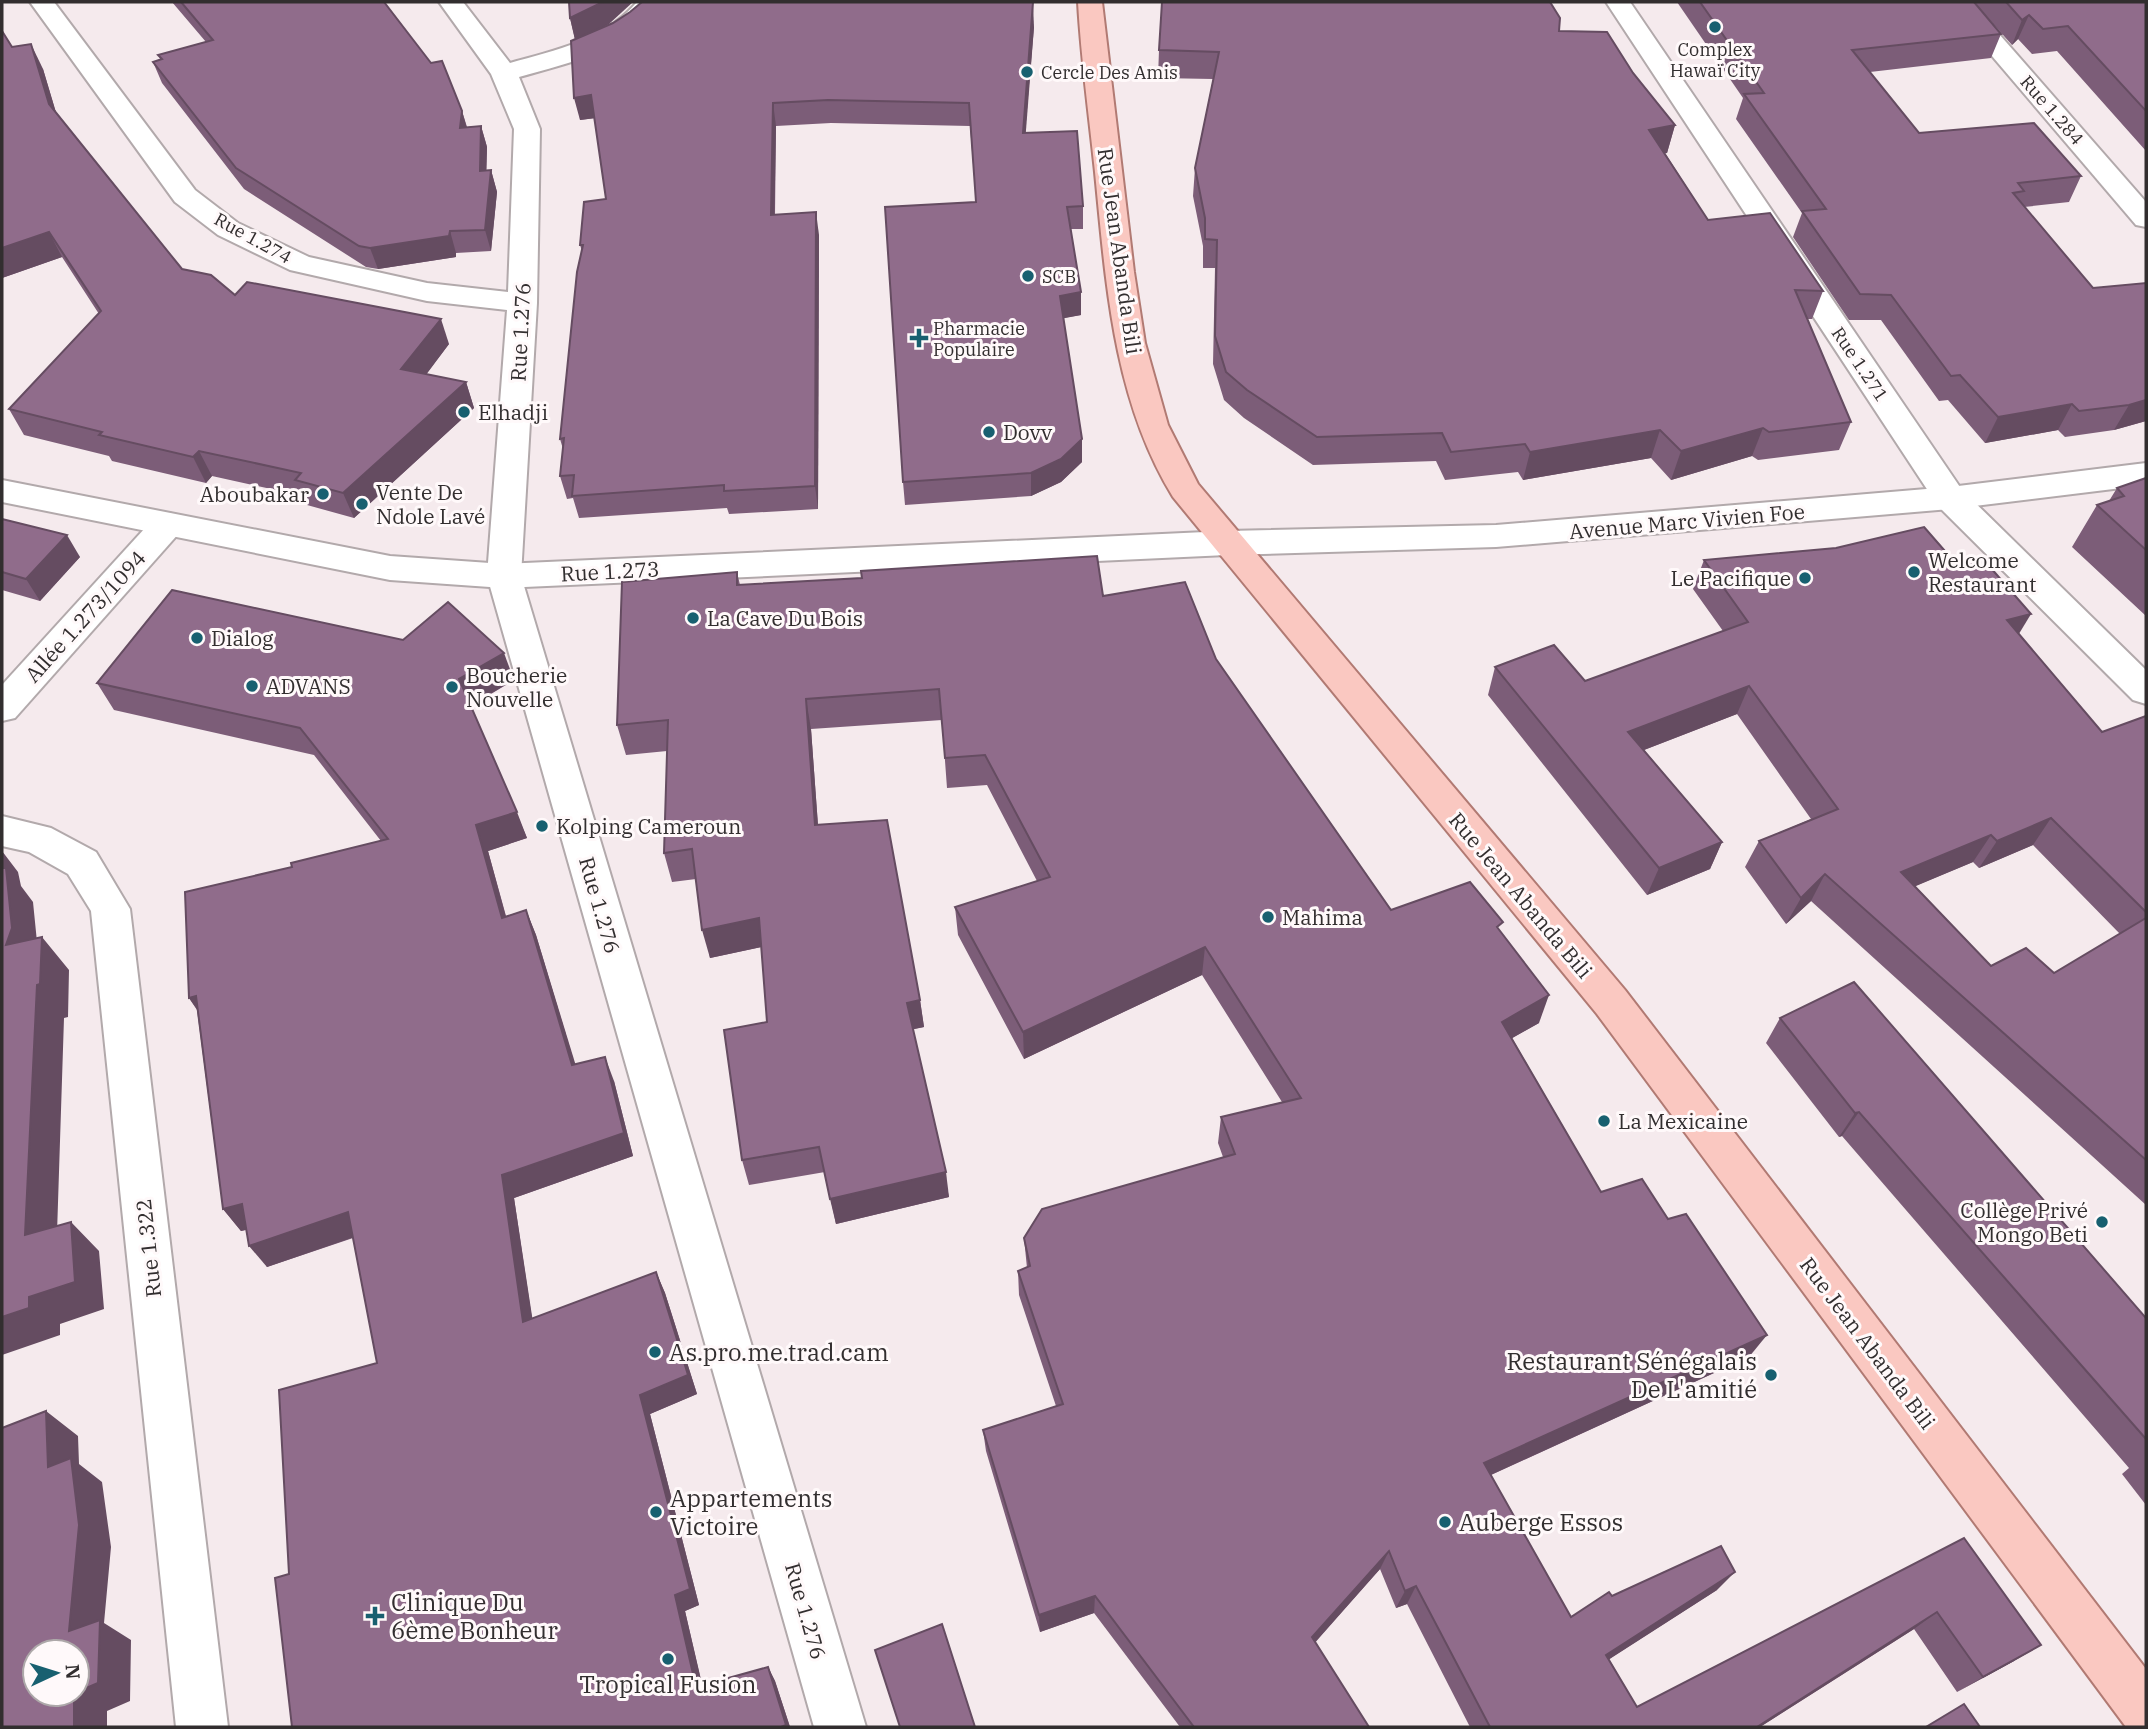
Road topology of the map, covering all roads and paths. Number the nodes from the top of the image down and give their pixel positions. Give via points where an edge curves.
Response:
1 (42, 2) edge
2 (451, 2) edge
3 (650, 2) edge
4 (1090, 2) edge
5 (1618, 2) edge
6 (1958, 2) edge
7 (504, 73) junction
8 (2146, 219) edge
9 (522, 303) junction
10 (2146, 474) edge
11 (2, 491) edge
12 (1950, 498) junction
13 (168, 524) junction
14 (1227, 542) junction
15 (504, 576) junction
16 (2146, 691) edge
17 (2, 708) edge
18 (2, 831) edge
19 (2146, 1711) edge
20 (202, 1727) edge
21 (840, 1727) edge

1 - 9 street, Rue 1.274 via 185,196 228,229 300,264 427,292
2 - 7 street, Rue 1.276
3 - 7 street via 644,12 601,43
4 - 14 main road, Rue Jean Abanda Bili via 1129,343 1157,435 1184,489
5 - 12 street, Rue 1.271
6 - 8 street, Rue 1.284
7 - 9 street, Rue 1.276 via 527,129
9 - 15 street, Rue 1.276
10 - 12 street, Avenue Marc Vivien Foe
11 - 13 street, Rue 1.273
12 - 14 street, Avenue Marc Vivien Foe via 1496,536
12 - 16 street, Rue 1.271
13 - 15 street, Rue 1.273 via 390,568
13 - 17 street, Allée 1.273/1094
14 - 15 street, Rue 1.273
14 - 19 main road, Rue Jean Abanda Bili via 1611,1002
15 - 21 street, Rue 1.276
18 - 20 street, Rue 1.322 via 38,839 82,863 110,909

